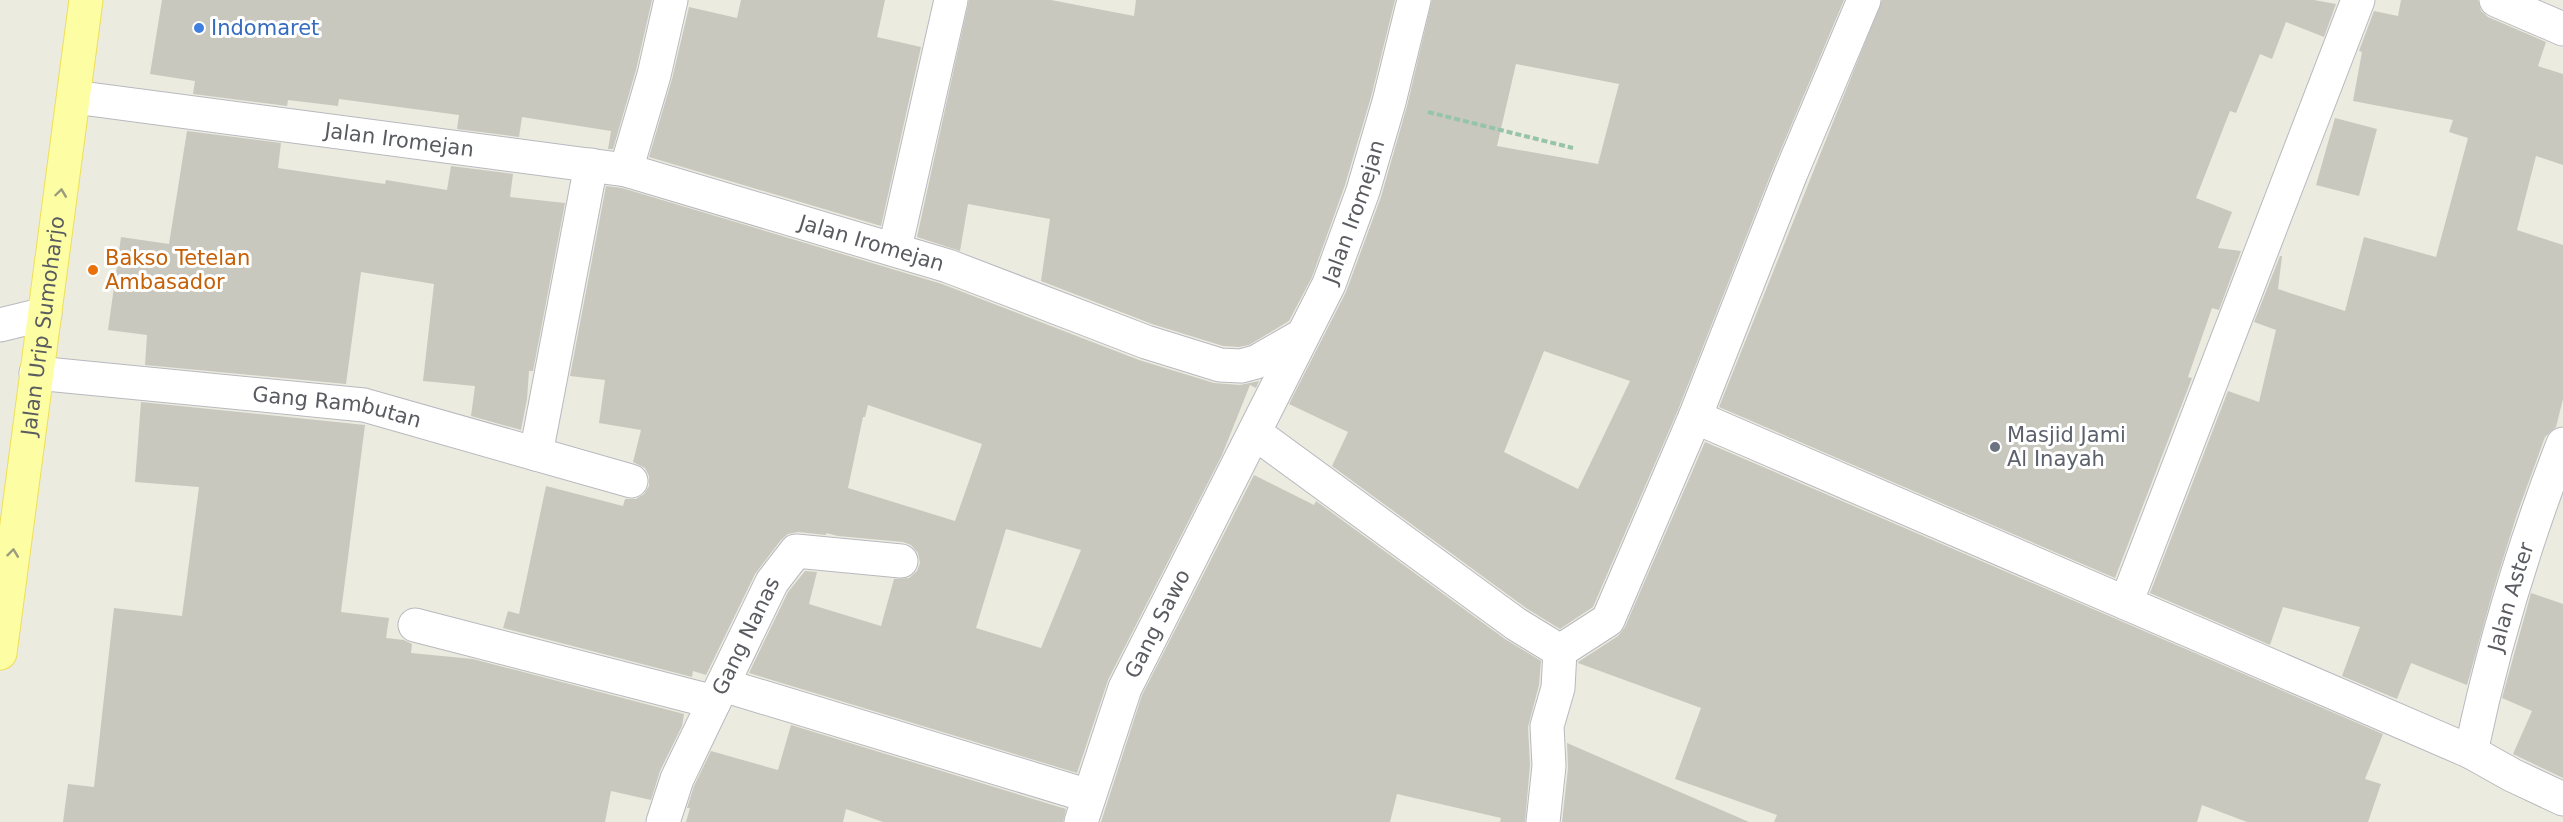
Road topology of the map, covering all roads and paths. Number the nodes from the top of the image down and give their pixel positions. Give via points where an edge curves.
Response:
1 (86, 0) edge
2 (671, 0) edge
3 (951, 0) edge
4 (1414, 0) edge
5 (1864, 0) edge
6 (2358, 0) edge
7 (2496, 0) edge
8 (2563, 29) edge
9 (74, 96) junction
10 (1389, 102) junction
11 (1573, 148) dead end
12 (591, 165) junction
13 (626, 170) junction
14 (895, 248) junction
15 (45, 314) junction
16 (0, 325) edge
17 (1303, 335) junction
18 (36, 373) junction
19 (1695, 417) junction
20 (1255, 433) junction
21 (2563, 444) edge
22 (536, 454) junction
23 (631, 481) dead end
24 (901, 561) dead end
25 (2126, 603) junction
26 (415, 625) dead end
27 (1560, 651) junction
28 (0, 653) edge
29 (718, 693) junction
30 (2471, 753) junction
31 (2563, 799) edge
32 (1085, 809) edge
33 (663, 822) edge
34 (1543, 822) edge

1 - 9 main road, Jalan Urip Sumoharjo
2 - 13 street
3 - 14 street
4 - 10 street, Jalan Iromejan
5 - 19 street
6 - 25 street
7 - 8 street
9 - 12 street, Jalan Iromejan
15 -> 9 main road, Jalan Urip Sumoharjo
10 - 11 path
10 - 17 street, Jalan Iromejan via 1346,239
12 - 13 street, Jalan Iromejan
12 - 22 street
13 - 14 street, Jalan Iromejan
14 - 17 street, Jalan Iromejan via 1146,342 1220,365 1256,362
15 - 16 street
15 - 18 main road, Jalan Urip Sumoharjo
17 - 20 street, Gang Sawo
18 - 22 street, Gang Rambutan via 364,405
28 -> 18 main road, Jalan Urip Sumoharjo
19 - 25 street
19 - 27 street via 1608,620
20 - 27 street via 1516,624
20 - 32 street, Gang Sawo via 1125,688
21 - 30 street, Jalan Aster via 2532,524 2482,698
22 - 23 street, Gang Rambutan
24 - 29 street, Gang Nanas via 796,551 772,582
25 - 30 street
26 - 29 street
27 - 34 street via 1558,688 1547,726 1549,766
29 - 32 street
29 - 33 street, Gang Nanas via 677,779
30 - 31 street

